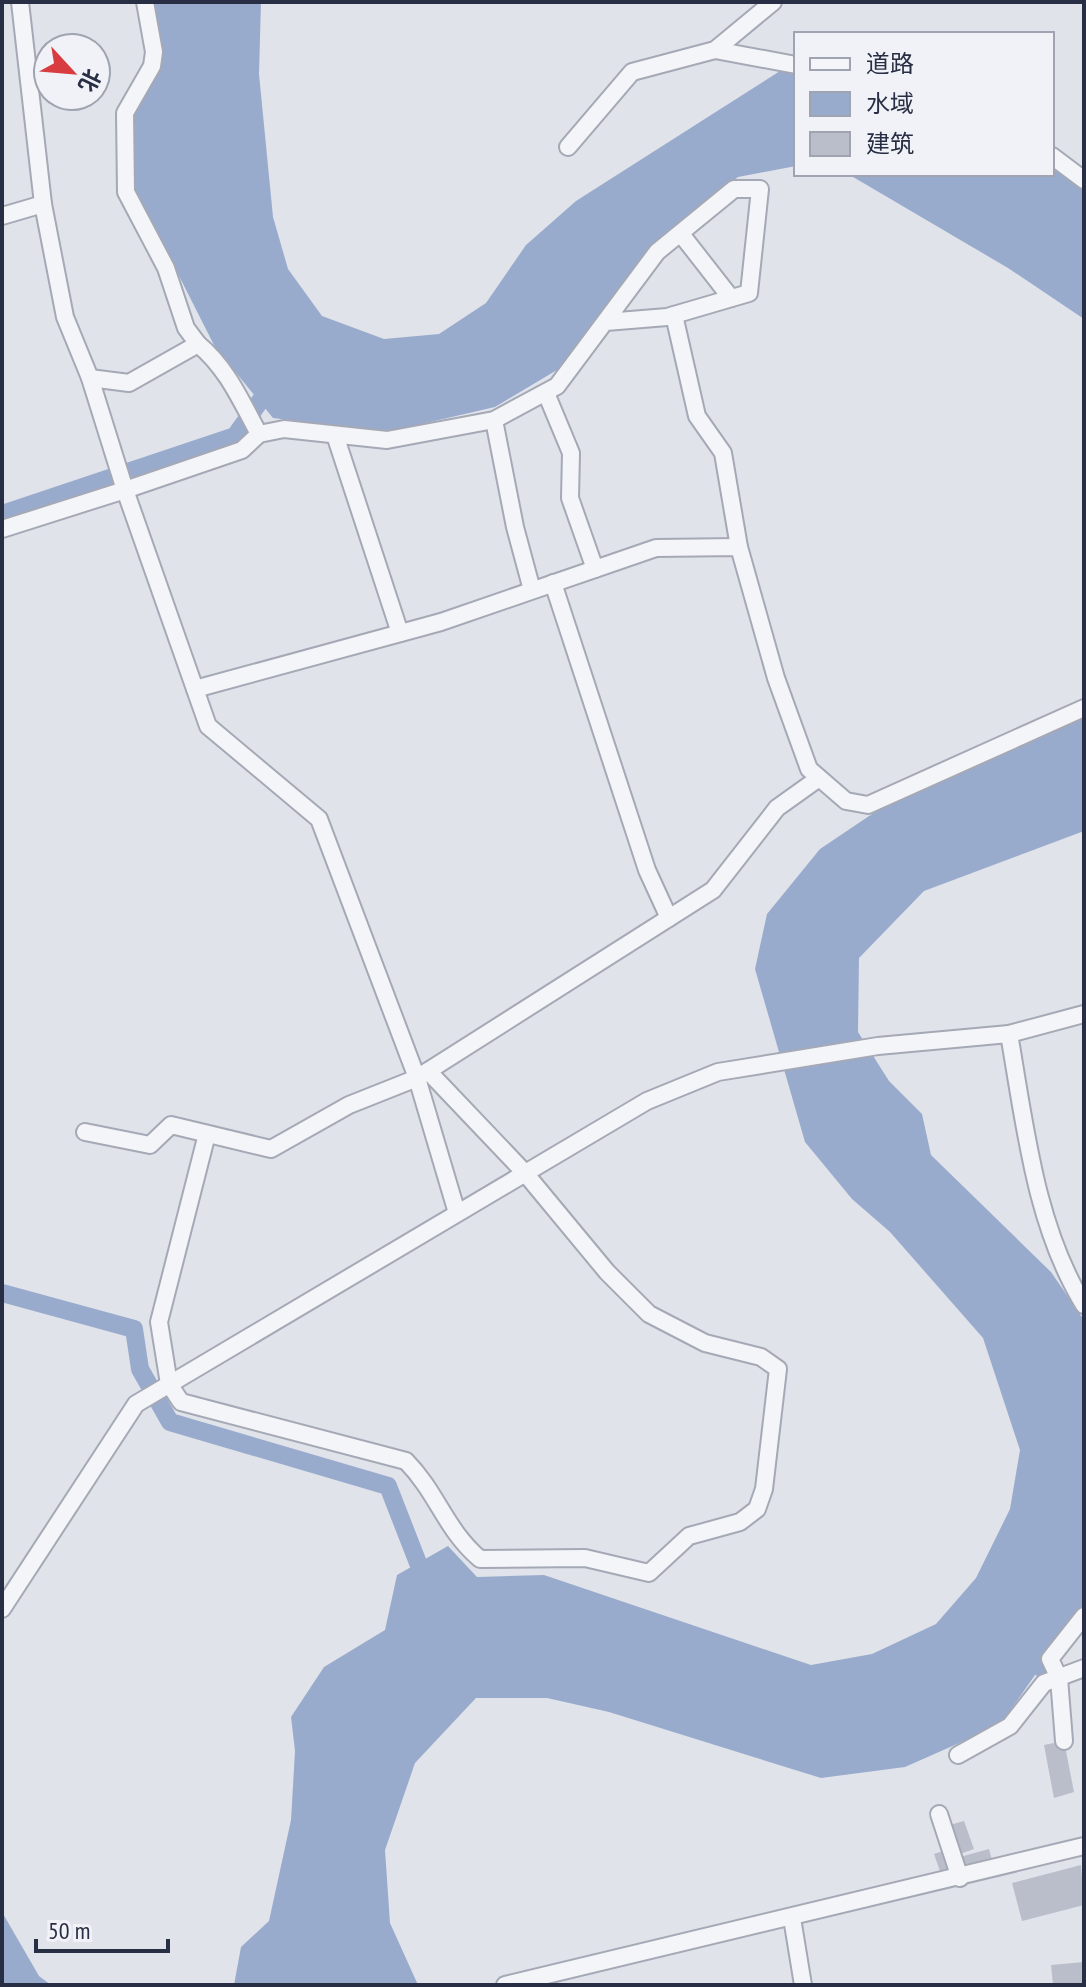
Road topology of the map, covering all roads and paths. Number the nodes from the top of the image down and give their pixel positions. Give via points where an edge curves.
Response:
1 (20, 2) edge
2 (145, 2) edge
3 (773, 2) edge
4 (715, 50) junction
5 (794, 65) edge
6 (568, 147) dead end
7 (1054, 158) edge
8 (1084, 180) edge
9 (43, 204) junction
10 (2, 216) edge
11 (681, 234) junction
12 (731, 298) junction
13 (674, 315) junction
14 (606, 322) junction
15 (198, 344) junction
16 (90, 378) junction
17 (546, 393) junction
18 (494, 420) junction
19 (259, 434) junction
20 (335, 435) junction
21 (125, 490) junction
22 (2, 529) edge
23 (739, 547) junction
24 (595, 569) junction
25 (553, 583) junction
26 (532, 590) junction
27 (400, 633) junction
28 (195, 689) junction
29 (1084, 708) edge
30 (819, 778) junction
31 (669, 918) junction
32 (1084, 1014) edge
33 (1009, 1034) junction
34 (422, 1075) junction
35 (85, 1132) dead end
36 (207, 1134) junction
37 (525, 1173) junction
38 (457, 1213) junction
39 (1084, 1305) edge
40 (169, 1384) junction
41 (2, 1609) edge
42 (1084, 1616) edge
43 (1084, 1668) edge
44 (1059, 1678) junction
45 (1064, 1741) dead end
46 (958, 1755) dead end
47 (939, 1814) dead end
48 (1084, 1846) edge
49 (960, 1878) junction
50 (792, 1918) junction
51 (505, 1985) edge
52 (803, 1985) edge

1 - 9 street
2 - 15 street via 154,52 152,66 125,113 126,192
3 - 4 street
4 - 5 street
4 - 6 street via 632,72
7 - 8 street
9 - 10 street
9 - 16 street via 65,317
11 - 12 street
11 - 12 street via 734,189 760,189 749,293
11 - 14 street via 657,252
12 - 13 street
13 - 14 street
13 - 23 street via 697,416 723,453
14 - 17 street
15 - 16 street via 129,383
15 - 19 street via 230,379
16 - 21 street
17 - 18 street
17 - 24 street via 571,453 570,498
18 - 20 street via 387,440
18 - 26 street
19 - 20 street via 284,429
19 - 21 street via 242,450
20 - 27 street
21 - 22 street
21 - 28 street
23 - 24 street via 656,548
23 - 30 street via 776,678 809,769
24 - 25 street
25 - 26 street
25 - 31 street via 647,870
26 - 27 street
27 - 28 street
28 - 34 street via 208,726 319,819
29 - 30 street via 868,805 846,801
30 - 31 street via 777,808 713,890
31 - 34 street
32 - 33 street
33 - 37 street via 878,1046 718,1072 647,1101
33 - 39 street via 1033,1169 1063,1272
34 - 36 street via 349,1105 271,1149
34 - 37 street
34 - 38 street
35 - 36 street via 150,1145 171,1125
36 - 40 street via 159,1322
37 - 38 street
37 - 40 street via 649,1314 705,1343 761,1357 778,1369 764,1489 757,1509 740,1522 689,1536 649,1573 585,1558 480,1559 457,1539 427,1483 406,1461 181,1402
38 - 40 street
40 - 41 street via 136,1404
42 - 44 street via 1050,1659
43 - 44 street
44 - 45 street
44 - 46 street via 1044,1683 1010,1726
47 - 49 street
48 - 49 street
49 - 50 street
50 - 51 street
50 - 52 street

